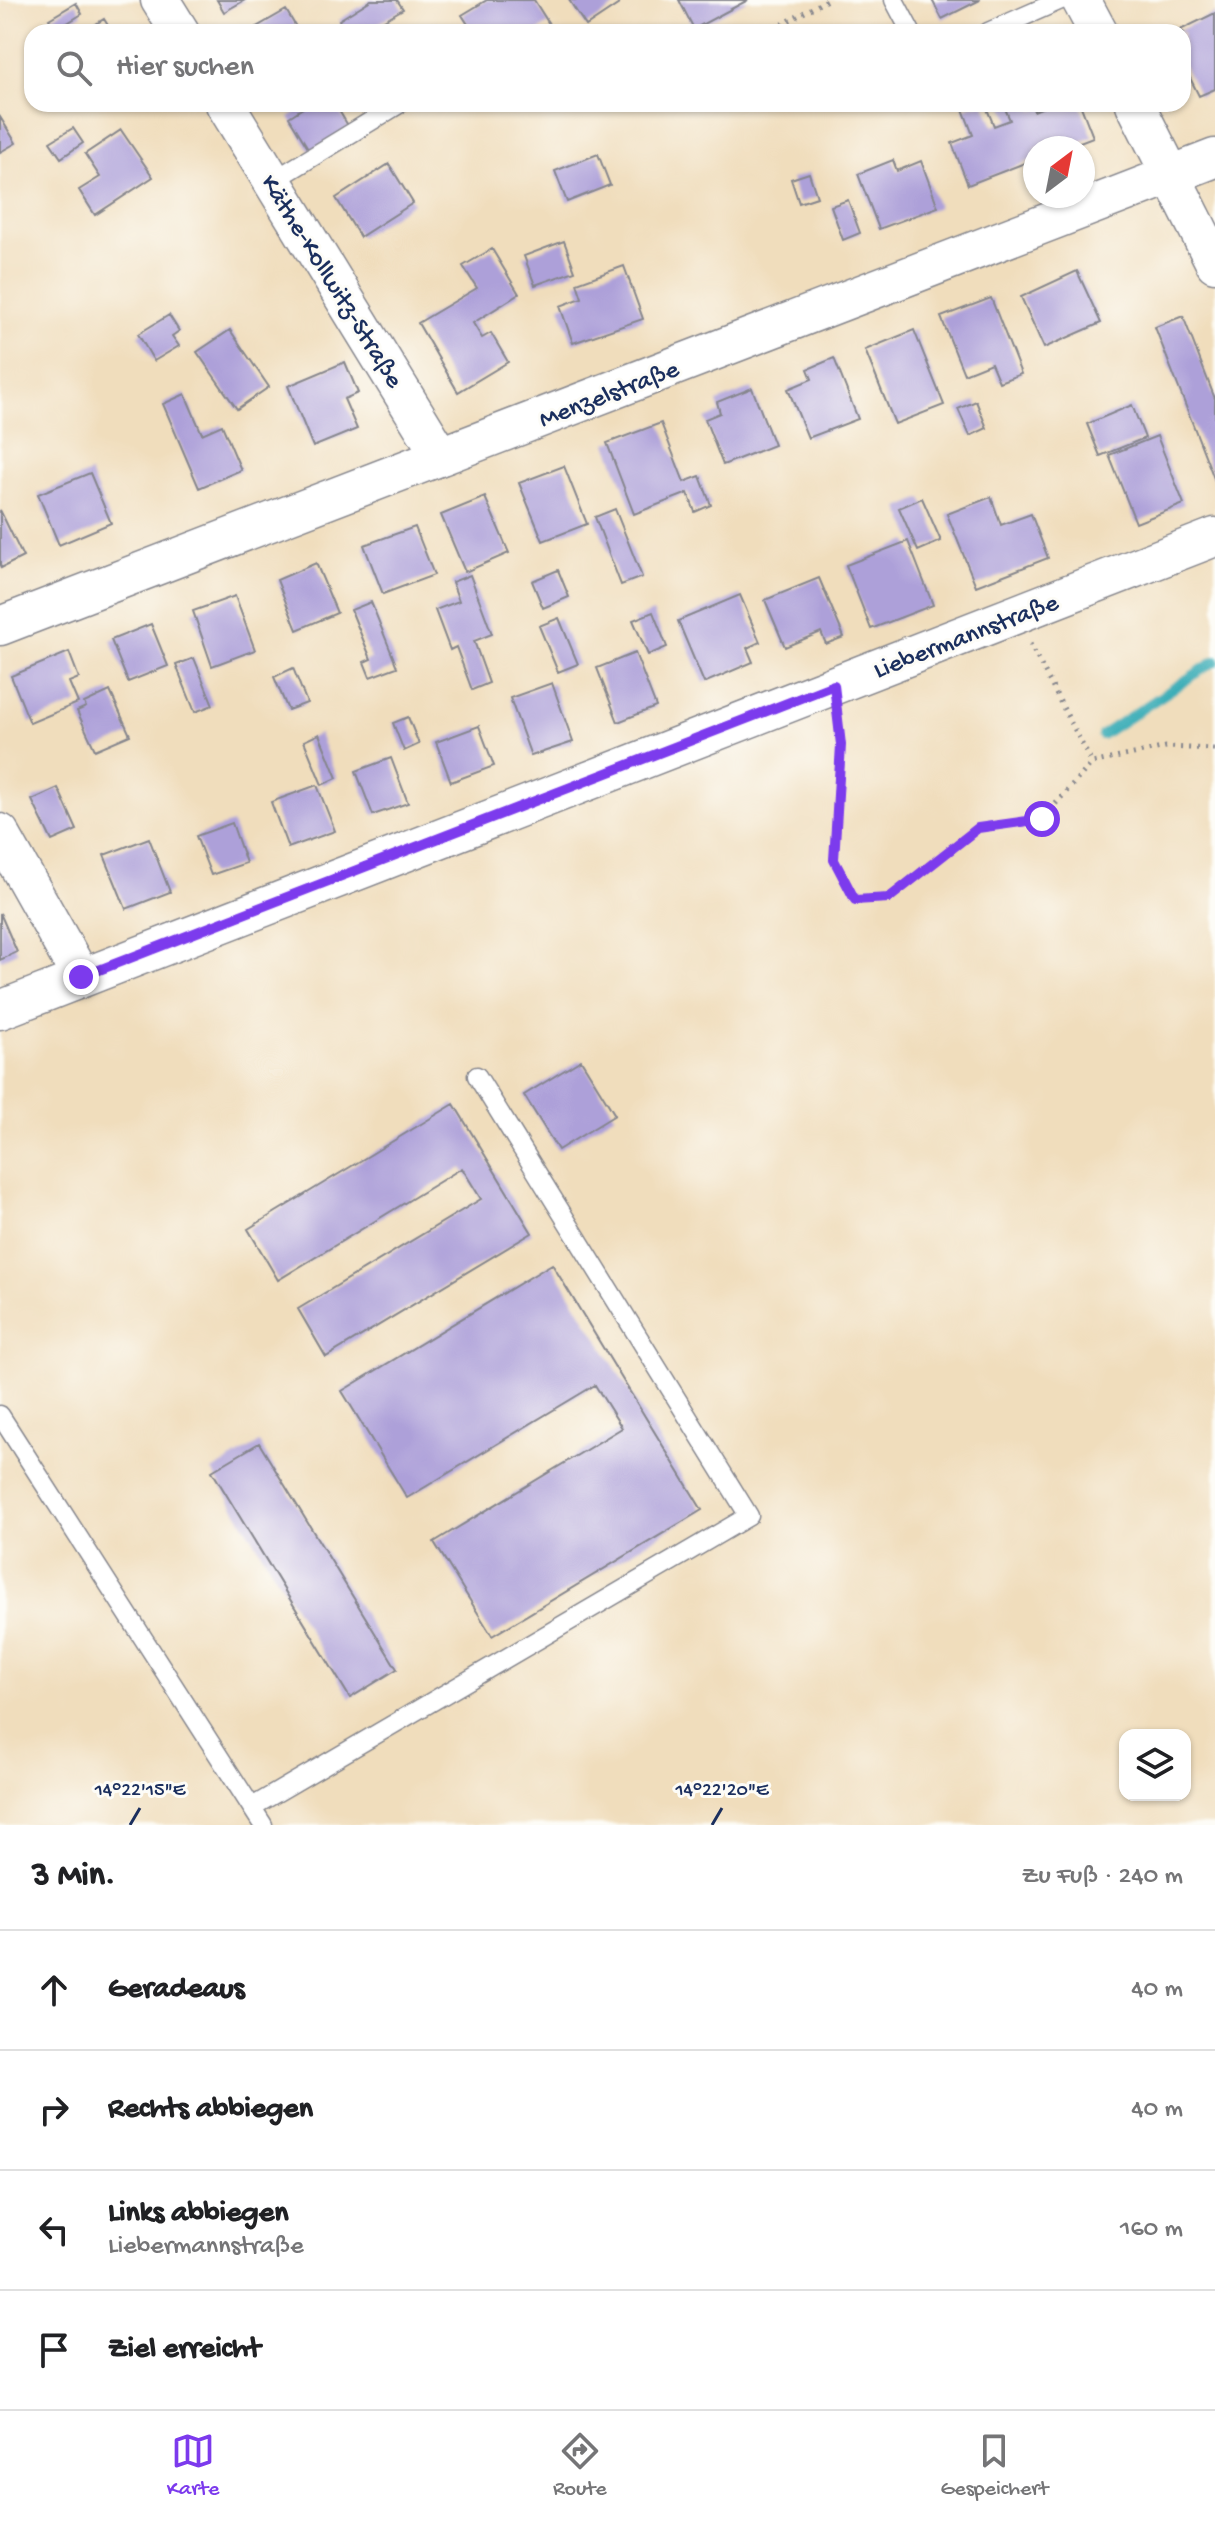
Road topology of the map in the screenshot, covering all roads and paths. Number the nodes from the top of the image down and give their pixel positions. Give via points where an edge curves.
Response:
1 (160, 0) edge
2 (827, 0) edge
3 (894, 0) edge
4 (1061, 0) edge
5 (1081, 0) edge
6 (175, 24) edge
7 (783, 24) edge
8 (907, 24) edge
9 (1006, 24) edge
10 (1094, 24) edge
11 (230, 112) edge
12 (386, 112) edge
13 (1139, 112) edge
14 (1215, 158) edge
15 (1172, 174) junction
16 (273, 181) junction
17 (1215, 263) edge
18 (441, 456) junction
19 (1215, 537) edge
20 (1014, 615) junction
21 (0, 626) edge
22 (834, 685) junction
23 (1215, 749) edge
24 (1092, 763) junction
25 (0, 833) edge
26 (81, 977) junction
27 (0, 1010) edge
28 (477, 1076) dead end
29 (0, 1415) edge
30 (252, 1807) junction
31 (263, 1825) edge

1 - 6 street
2 - 7 path
3 - 8 lane
4 - 9 lane
5 - 10 street
11 - 16 street, Käthe-Kollwitz-Straße
12 - 16 lane
13 - 15 street
14 - 15 street, Menzelstraße
15 - 17 street
15 - 18 street, Menzelstraße
16 - 18 street, Käthe-Kollwitz-Straße
18 - 21 street, Menzelstraße
19 - 20 street, Liebermannstraße
20 - 22 street, Liebermannstraße
20 - 24 path
22 - 24 path via 841,745 834,860 855,900 889,898 978,828 1042,819
22 - 26 street, Liebermannstraße
23 - 24 path via 1166,747
25 - 26 street
26 - 27 street, Liebermannstraße
28 - 30 lane via 749,1516
29 - 30 lane
30 - 31 lane

